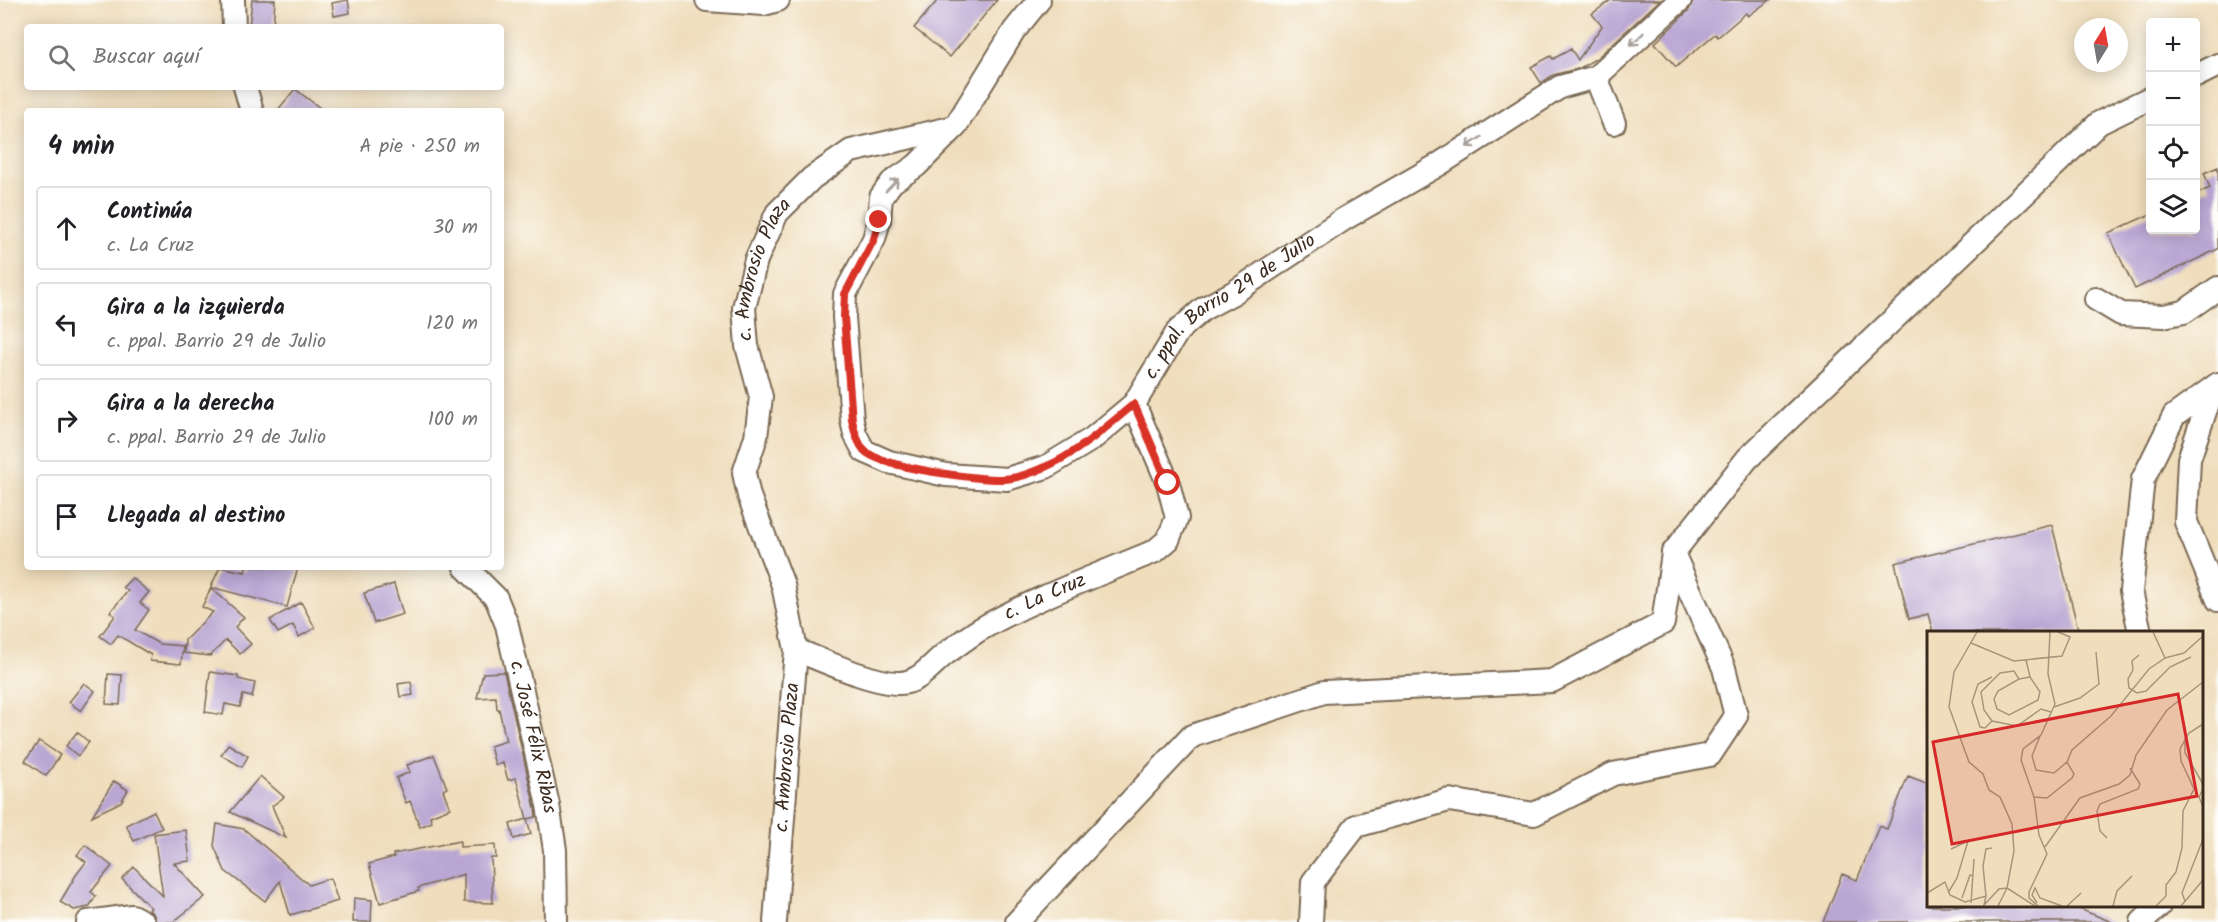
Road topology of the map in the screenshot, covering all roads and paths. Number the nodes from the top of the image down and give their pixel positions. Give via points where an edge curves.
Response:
1 (233, 0) edge
2 (707, 0) edge
3 (778, 0) edge
4 (1039, 0) edge
5 (1680, 0) edge
6 (234, 24) edge
7 (2218, 65) edge
8 (2200, 74) edge
9 (1596, 77) junction
10 (246, 90) edge
11 (2146, 100) edge
12 (251, 108) edge
13 (1614, 123) dead end
14 (955, 128) junction
15 (2218, 288) edge
16 (2096, 299) dead end
17 (2215, 386) edge
18 (1134, 404) junction
19 (1673, 553) junction
20 (468, 570) edge
21 (2218, 600) edge
22 (2140, 631) edge
23 (796, 650) junction
24 (2158, 907) edge
25 (88, 922) edge
26 (143, 922) edge
27 (556, 922) edge
28 (775, 922) edge
29 (1017, 922) edge
30 (1311, 922) edge
31 (2142, 922) edge

1 - 6 street
2 - 3 street via 764,4
4 - 14 street via 1014,31
5 -> 9 street, c. ppal. Barrio 29 de Julio
7 - 8 street
9 - 13 street
9 -> 18 street, c. ppal. Barrio 29 de Julio via 1560,87 1203,309 1178,331
10 - 12 street
11 - 19 street via 2099,123 1747,459
18 -> 14 street, c. ppal. Barrio 29 de Julio via 1092,439 1046,467 1007,479 946,475 889,462 864,451 852,420 845,294 874,239 881,197 892,182 916,166
14 - 23 street, c. Ambrosio Plaza via 851,151 812,178 777,213 756,260 744,308 747,346 762,397 756,437 744,473 783,585
15 - 16 street via 2184,312 2163,316 2121,314
17 - 21 street via 2189,459 2186,522
17 - 22 street via 2174,416 2143,478 2131,591
18 - 23 street, c. La Cruz via 1168,483 1177,518 1168,540 1155,551 979,630 916,679 902,684
19 - 29 street via 1663,623 1552,681 1324,692 1192,736
19 - 30 street via 1725,668 1736,716 1710,755 1613,774 1534,814 1449,801 1356,826 1313,882
20 - 27 street, c. José Félix Ribas via 496,598 507,625 548,805 555,850
23 - 28 street, c. Ambrosio Plaza
24 - 31 street
25 - 26 street via 132,916

